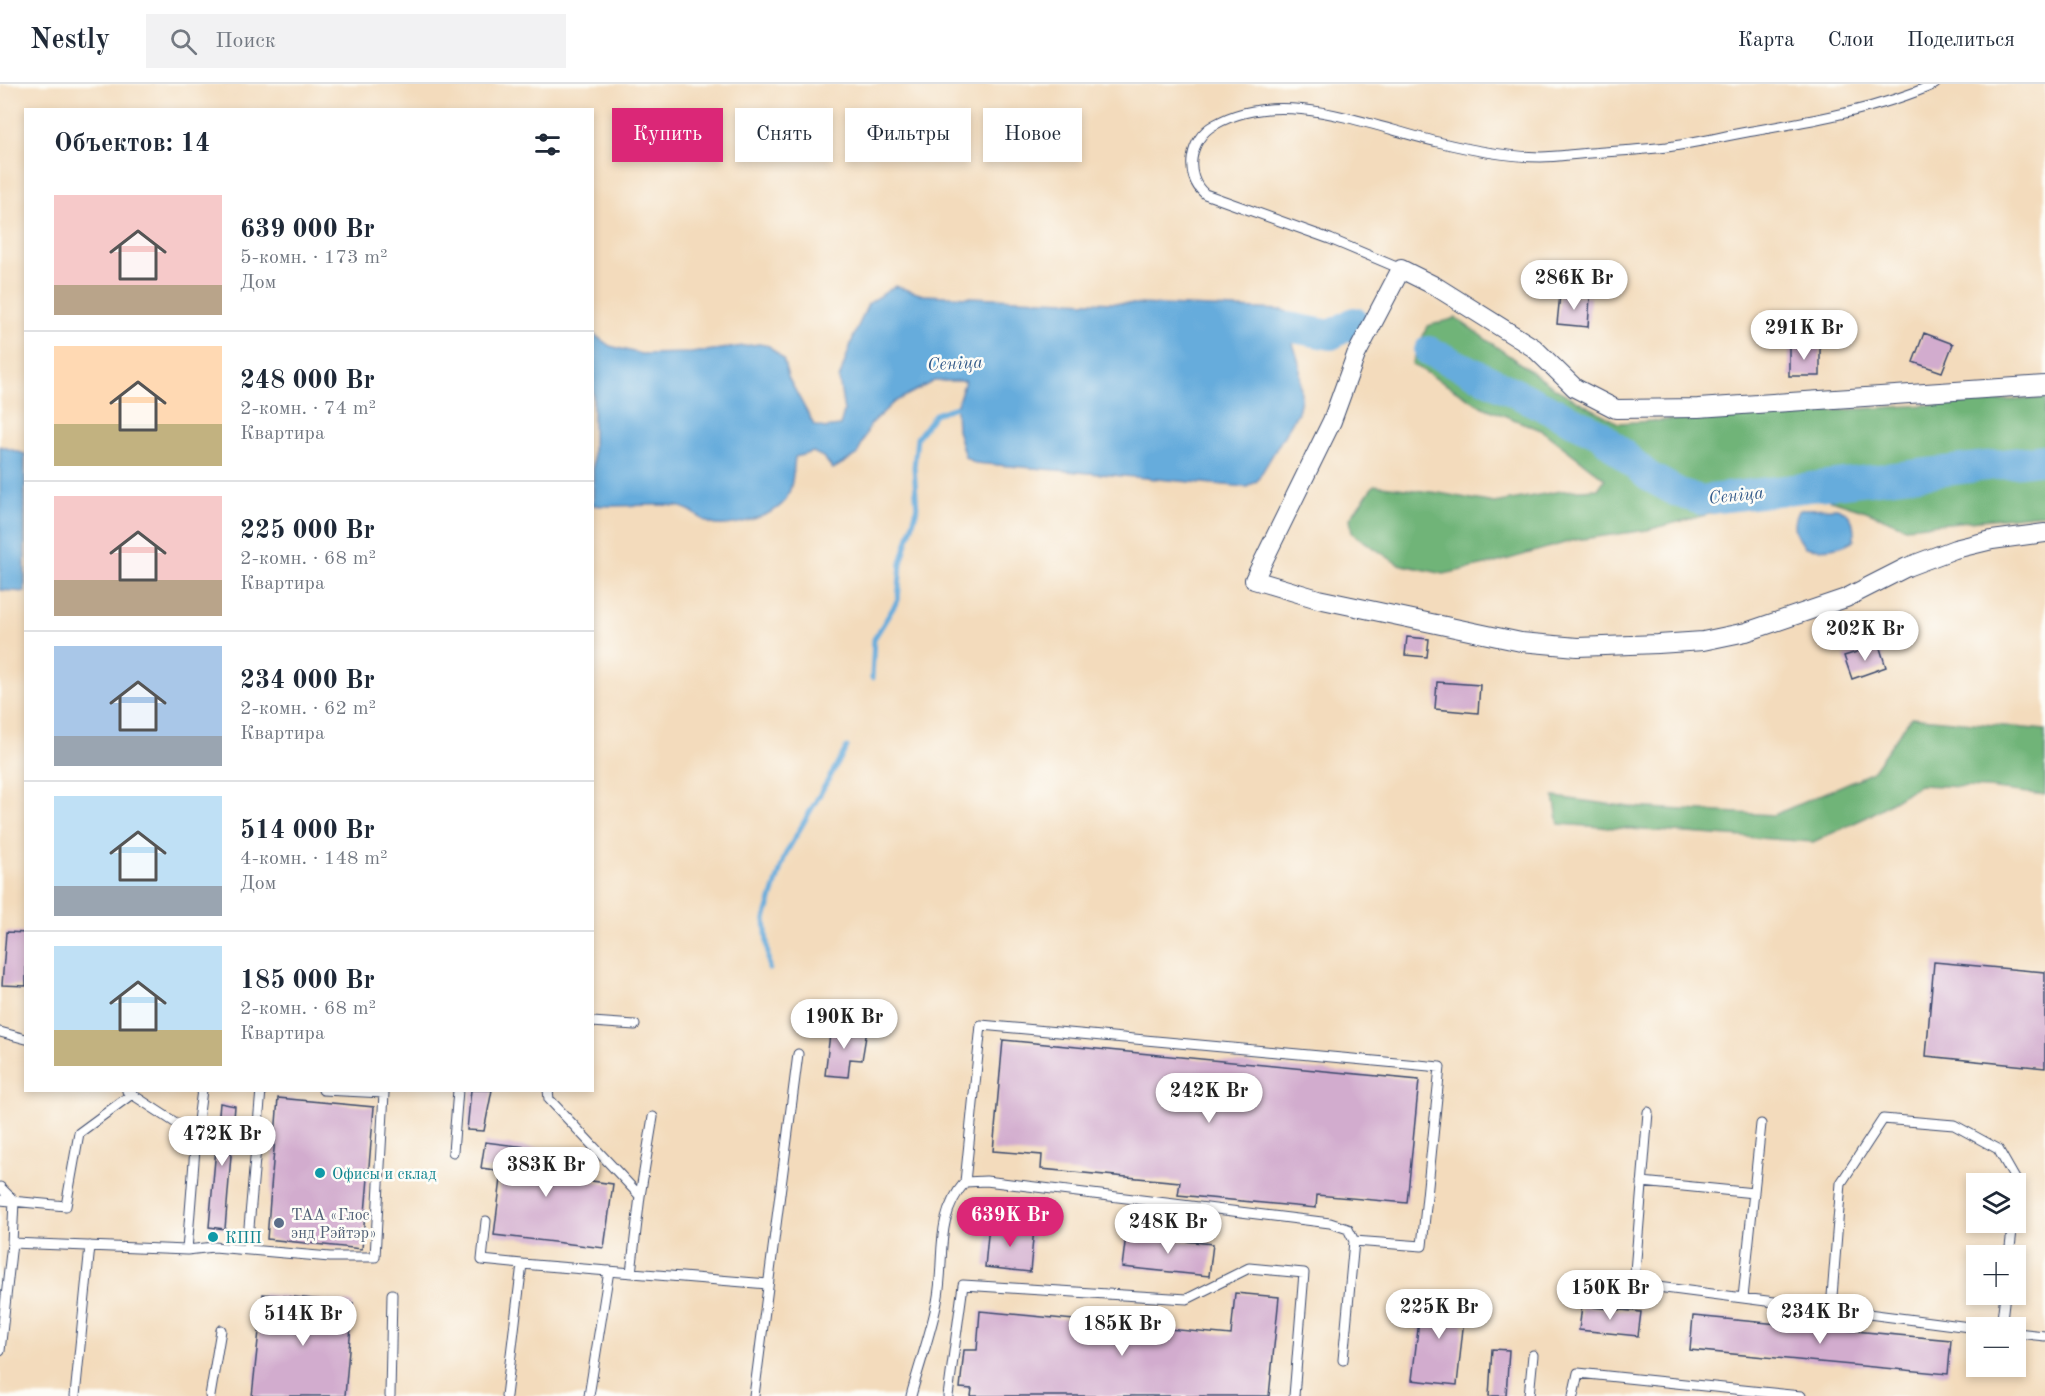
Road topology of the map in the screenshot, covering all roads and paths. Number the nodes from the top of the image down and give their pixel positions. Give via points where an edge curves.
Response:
1 (1935, 84) edge
2 (1401, 269) junction
3 (2045, 385) edge
4 (2045, 533) edge
5 (594, 1022) edge
6 (636, 1025) dead end
7 (0, 1032) edge
8 (24, 1038) edge
9 (798, 1054) dead end
10 (129, 1092) edge
11 (202, 1092) edge
12 (261, 1092) edge
13 (384, 1092) edge
14 (458, 1092) edge
15 (548, 1092) edge
16 (1647, 1112) dead end
17 (653, 1116) dead end
18 (1761, 1124) dead end
19 (196, 1136) junction
20 (453, 1152) dead end
21 (2012, 1173) edge
22 (965, 1182) junction
23 (1642, 1182) junction
24 (0, 1187) edge
25 (1754, 1193) junction
26 (640, 1196) junction
27 (0, 1200) edge
28 (14, 1201) junction
29 (486, 1221) dead end
30 (1354, 1241) junction
31 (12, 1243) junction
32 (90, 1246) junction
33 (187, 1250) junction
34 (247, 1250) junction
35 (522, 1264) junction
36 (609, 1271) junction
37 (631, 1273) junction
38 (768, 1284) junction
39 (392, 1294) dead end
40 (1743, 1298) junction
41 (1831, 1309) junction
42 (1966, 1327) edge
43 (221, 1330) dead end
44 (2026, 1333) edge
45 (2045, 1336) edge
46 (0, 1351) edge
47 (1533, 1355) dead end
48 (1342, 1360) dead end
49 (75, 1396) edge
50 (210, 1396) edge
51 (390, 1396) edge
52 (506, 1396) edge
53 (589, 1396) edge
54 (754, 1396) edge
55 (911, 1396) edge
56 (948, 1396) edge
57 (1294, 1396) edge
58 (1529, 1396) edge
59 (1573, 1396) edge
60 (1801, 1396) edge

1 - 2 lane via 1817,120 1668,147 1540,157 1450,145 1294,108 1267,109 1225,119 1211,126 1198,141 1191,166 1194,180 1205,194
2 - 3 street via 1525,342 1575,388 1616,409 1698,408
2 - 4 street via 1356,355 1332,421 1254,580 1310,597 1521,642 1629,646 1703,641 1746,632 1846,598 1907,567 1954,549
5 - 6 lane
7 - 8 lane
9 - 38 lane
10 - 19 lane
10 - 28 lane via 79,1133 66,1206
11 - 19 lane
12 - 34 lane
13 - 34 lane via 375,1257
14 - 20 lane
15 - 26 lane via 549,1099
16 - 23 lane
17 - 26 lane
18 - 25 lane
19 - 33 lane
21 - 41 lane via 1998,1149 1954,1125 1882,1119 1841,1183
22 - 30 lane via 986,1181 1330,1223 1348,1229
22 - 30 lane via 981,1024 1440,1067 1422,1246
22 - 55 lane via 954,1195 943,1227 938,1301
23 - 25 lane
23 - 40 lane via 1634,1284
24 - 28 lane
25 - 40 lane
26 - 37 lane
27 - 28 lane
28 - 31 lane
29 - 35 lane via 482,1260
30 - 48 lane
31 - 32 lane
31 - 46 lane
32 - 33 lane
32 - 49 lane
33 - 34 lane
35 - 36 lane
35 - 52 lane
36 - 37 lane
36 - 53 lane
37 - 38 lane
38 - 54 lane
39 - 51 lane
40 - 41 lane
41 - 42 lane
43 - 50 lane
44 - 45 lane
47 - 58 lane
56 - 57 lane via 963,1285 1187,1299 1249,1268 1304,1273
59 - 60 lane via 1578,1373

